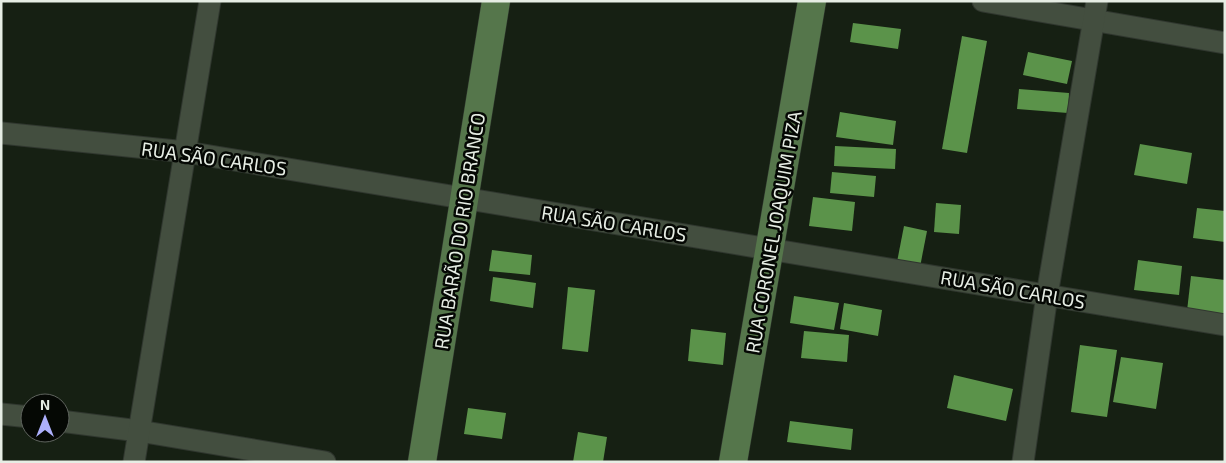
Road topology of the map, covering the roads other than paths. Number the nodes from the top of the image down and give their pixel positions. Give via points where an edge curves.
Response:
1 (210, 1) edge
2 (496, 1) edge
3 (812, 1) edge
4 (983, 1) edge
5 (1095, 11) edge
6 (1225, 43) edge
7 (1, 133) edge
8 (186, 152) junction
9 (464, 198) junction
10 (770, 249) junction
11 (1047, 295) junction
12 (1225, 325) edge
13 (1, 414) edge
14 (20, 416) edge
15 (70, 422) edge
16 (138, 432) junction
17 (134, 462) edge
18 (325, 462) edge
19 (422, 462) edge
20 (733, 462) edge
21 (1023, 462) edge

1 - 8 street
2 - 9 main road, RUA BARÃO DO RIO BRANCO
3 - 10 main road, RUA CORONEL JOAQUIM PIZA
4 - 5 street
5 - 6 street
5 - 11 street
7 - 8 street, RUA SÃO CARLOS
8 - 9 street, RUA SÃO CARLOS
8 - 16 street
9 - 10 street, RUA SÃO CARLOS
9 - 19 main road, RUA BARÃO DO RIO BRANCO
10 - 11 street, RUA SÃO CARLOS
10 - 20 main road, RUA CORONEL JOAQUIM PIZA
11 - 12 street, RUA SÃO CARLOS
11 - 21 street
13 - 14 street
15 - 16 street
16 - 17 street
16 - 18 street

